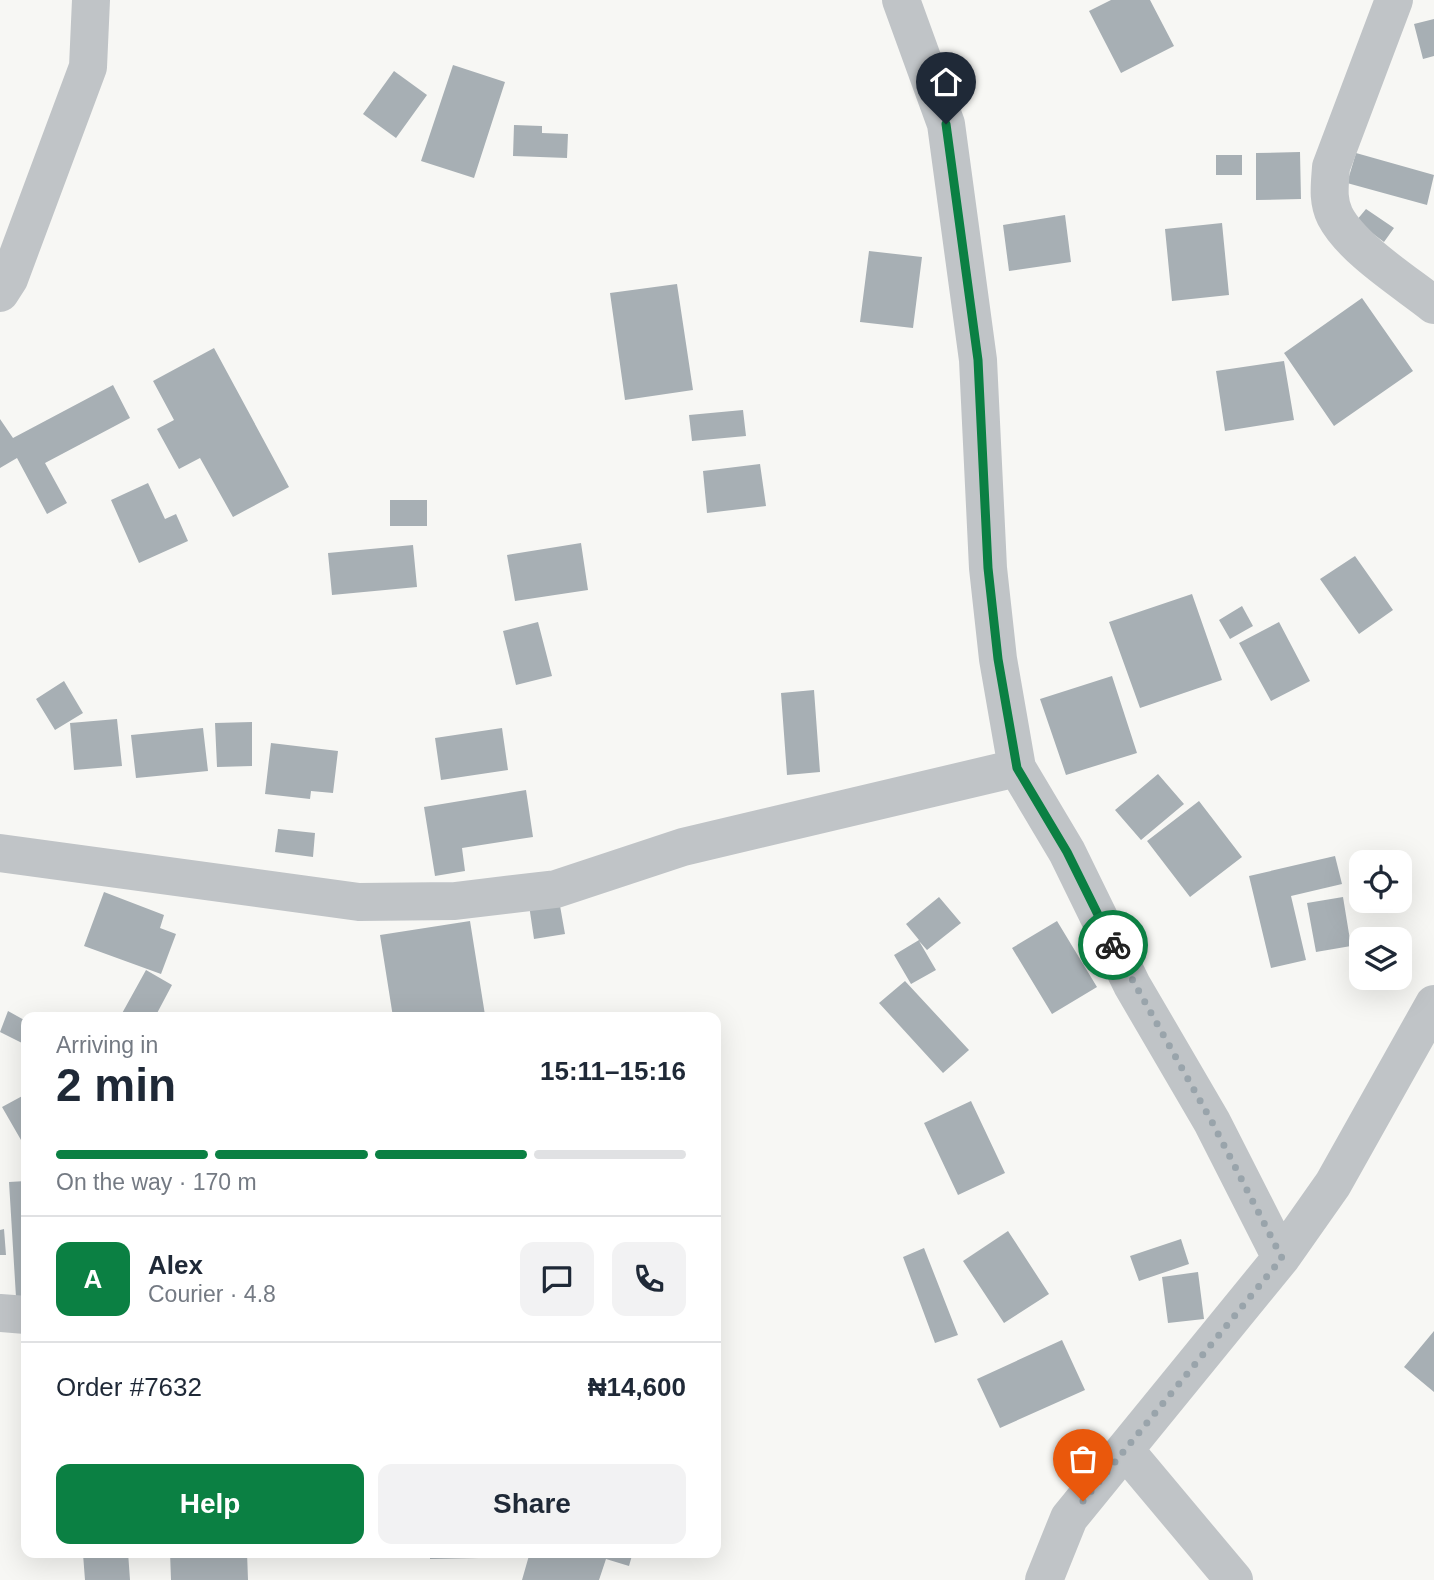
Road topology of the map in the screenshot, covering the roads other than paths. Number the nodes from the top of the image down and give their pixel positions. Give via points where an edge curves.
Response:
1 (91, 0) edge
2 (901, 0) edge
3 (1394, 0) edge
4 (0, 293) edge
5 (1434, 305) edge
6 (1017, 768) junction
7 (0, 853) edge
8 (1434, 1004) edge
9 (1282, 1258) junction
10 (0, 1313) edge
11 (21, 1315) edge
12 (1125, 1450) junction
13 (1044, 1580) edge
14 (1234, 1580) edge

1 - 4 street via 88,67
2 - 6 street via 946,124 978,360 988,568 998,659
3 - 5 street via 1331,167 1329,197 1335,217 1353,240
6 - 7 street via 683,847 556,889 455,901 359,902
6 - 9 street via 1067,852 1132,985 1212,1122
8 - 9 street via 1333,1184
9 - 12 street
10 - 11 street
12 - 13 street via 1069,1518
12 - 14 street

